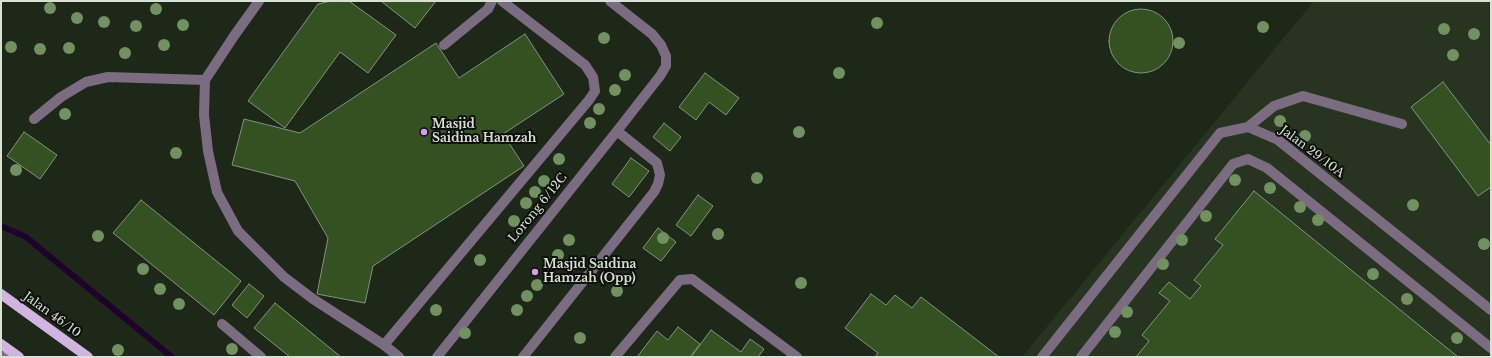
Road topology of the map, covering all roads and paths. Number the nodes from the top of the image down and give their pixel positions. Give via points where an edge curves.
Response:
1 (259, 1) edge
2 (492, 1) edge
3 (502, 1) edge
4 (610, 1) edge
5 (622, 5) edge
6 (444, 45) dead end
7 (205, 80) junction
8 (34, 119) dead end
9 (1402, 124) dead end
10 (1248, 127) junction
11 (617, 131) junction
12 (1, 294) edge
13 (1491, 310) edge
14 (222, 324) dead end
15 (1, 344) edge
16 (384, 345) junction
17 (1491, 348) edge
18 (19, 357) edge
19 (88, 357) edge
20 (261, 357) edge
21 (399, 357) edge
22 (437, 357) edge
23 (523, 357) edge
24 (615, 357) edge
25 (797, 357) edge
26 (1042, 357) edge
27 (1081, 357) edge

1 - 7 street
2 - 6 street via 488,9
3 - 16 street via 585,65 593,77 595,90
4 - 5 street, Lorong 6/12C
5 - 11 street, Lorong 6/12C via 661,45 666,56 666,66
7 - 8 street via 108,77 86,82 61,97
7 - 16 street via 204,115 209,158 217,192 238,231 284,277 312,299
9 - 10 street via 1303,96 1274,106
10 - 13 street, Jalan 29/10A via 1278,140
10 - 26 street via 1220,133
11 - 22 street, Lorong 6/12C
11 - 23 street via 657,163 660,175 658,184
12 - 19 main road, Jalan 46/10
14 - 20 street
15 - 18 main road
16 - 21 street
17 - 27 street via 1266,168 1248,159 1233,164
24 - 25 street via 680,280 692,279

